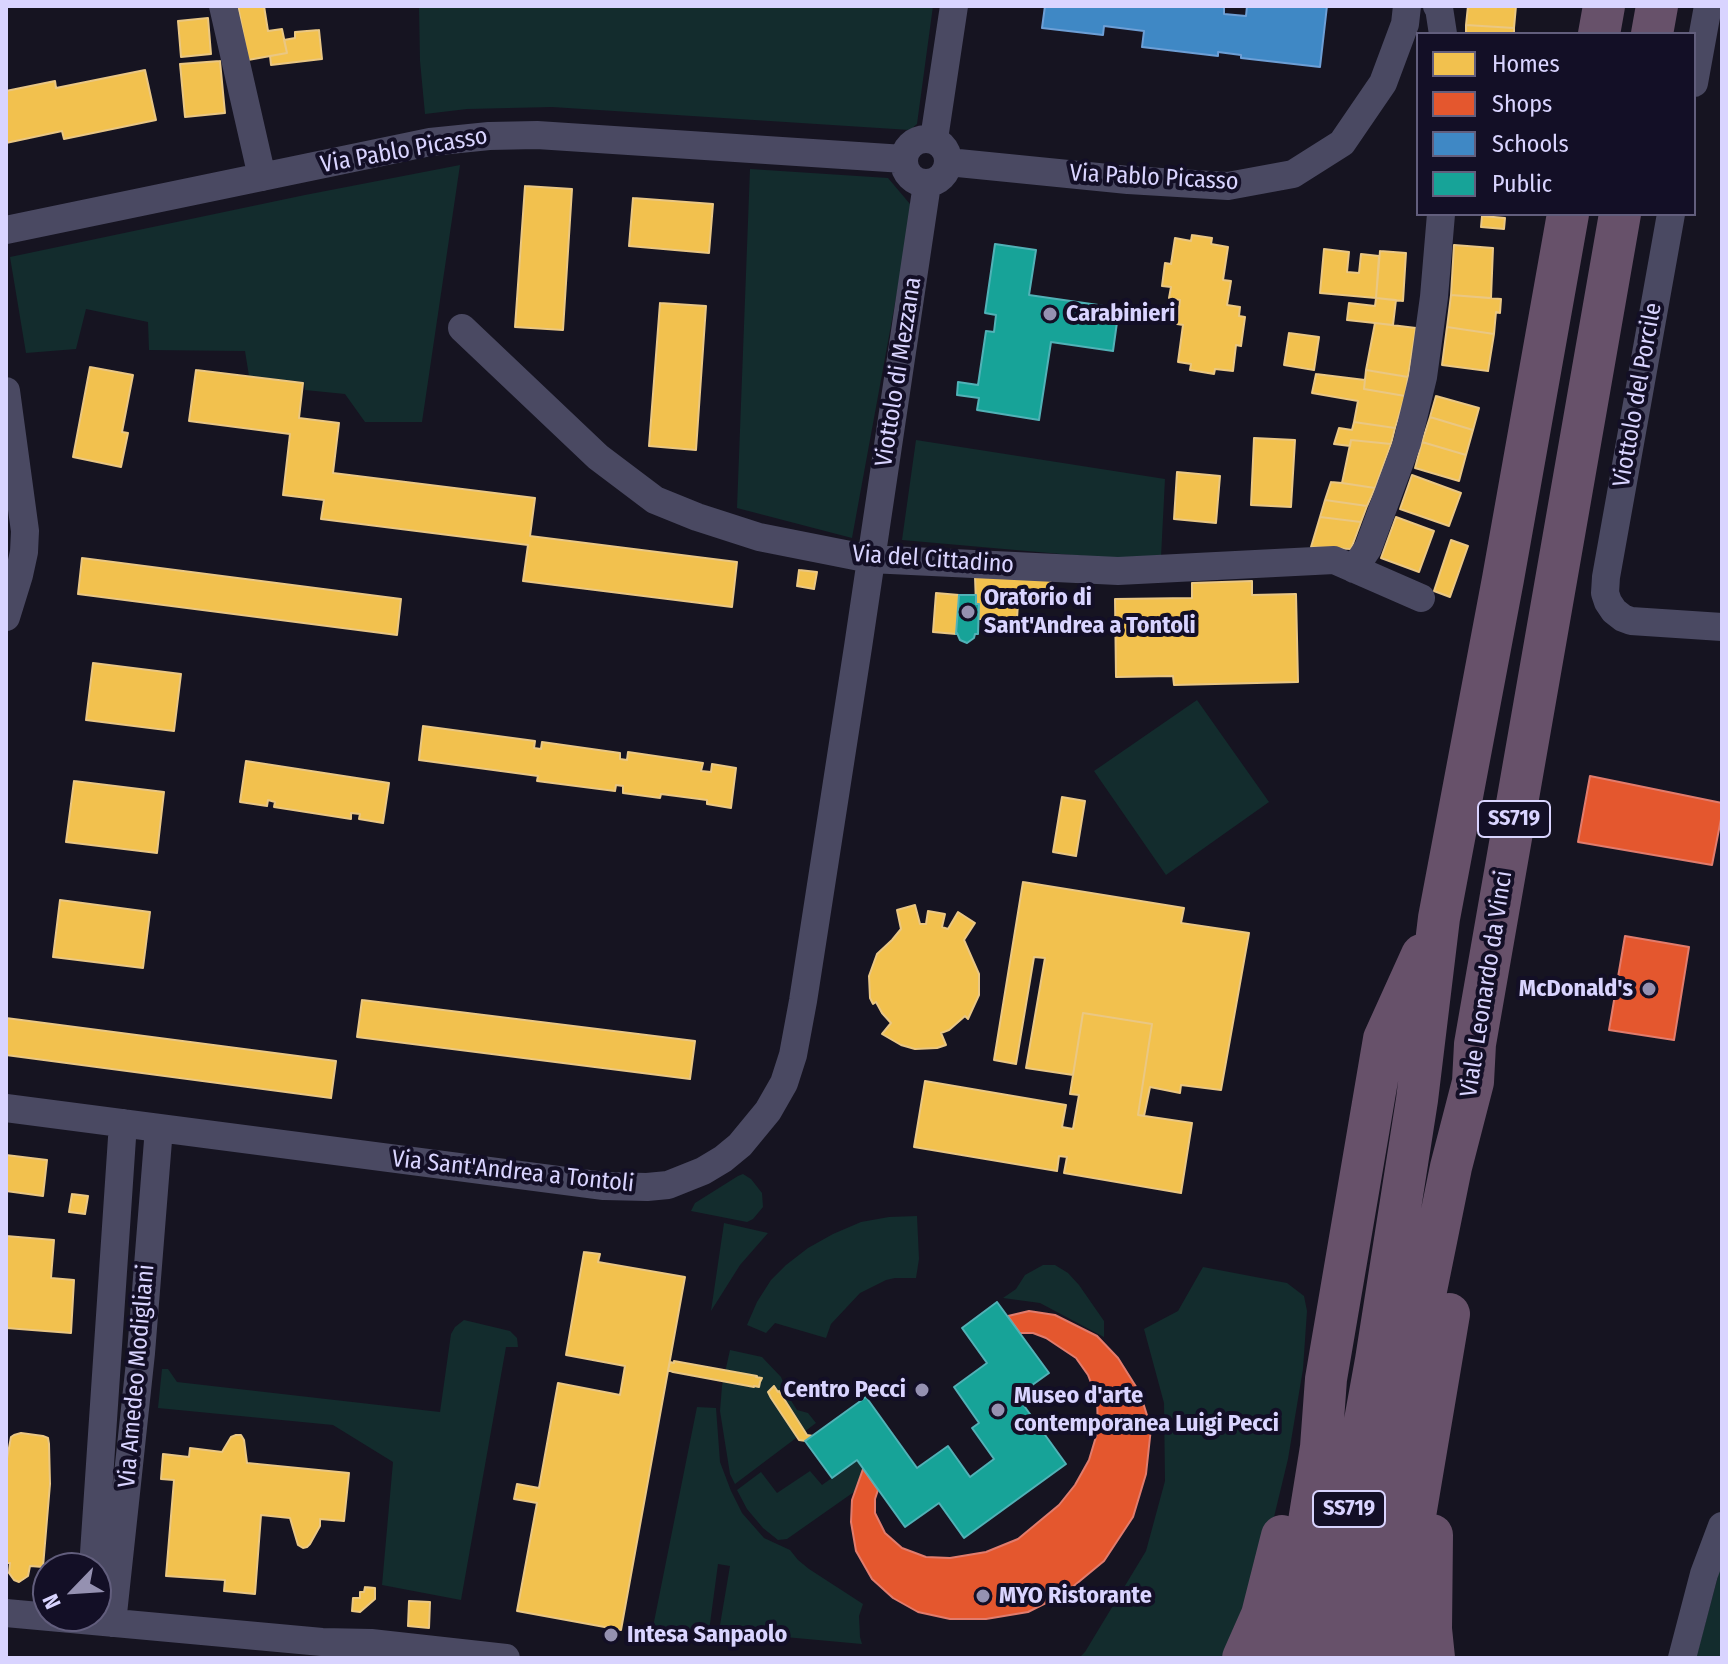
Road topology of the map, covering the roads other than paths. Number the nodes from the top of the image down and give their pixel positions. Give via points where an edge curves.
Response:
1 (223, 6) edge
2 (954, 6) edge
3 (1407, 6) edge
4 (1437, 6) edge
5 (1604, 6) edge
6 (1657, 6) edge
7 (1708, 6) edge
8 (1443, 32) edge
9 (1599, 32) edge
10 (1652, 32) edge
11 (1696, 72) edge
12 (941, 151) junction
13 (904, 159) junction
14 (262, 177) junction
15 (927, 184) junction
16 (1441, 216) edge
17 (1568, 216) edge
18 (1620, 216) edge
19 (1671, 216) edge
20 (6, 230) edge
21 (462, 328) dead end
22 (6, 391) edge
23 (16, 532) edge
24 (870, 559) junction
25 (1354, 569) junction
26 (1421, 598) dead end
27 (6, 617) edge
28 (1722, 627) edge
29 (1439, 918) junction
30 (1473, 1082) junction
31 (6, 1108) edge
32 (123, 1123) junction
33 (159, 1128) junction
34 (117, 1199) junction
35 (153, 1201) junction
36 (1448, 1321) junction
37 (1326, 1385) junction
38 (1722, 1526) edge
39 (94, 1552) edge
40 (108, 1552) edge
41 (6, 1613) edge
42 (32, 1615) edge
43 (112, 1621) edge
44 (506, 1658) edge
45 (1243, 1658) edge
46 (1287, 1658) edge
47 (1322, 1658) edge
48 (1359, 1658) edge
49 (1391, 1658) edge
50 (1434, 1658) edge
51 (1682, 1658) edge

1 - 14 street
2 - 12 street
3 - 12 street, Via Pablo Picasso via 1383,83 1342,143 1293,174 1228,186 1128,180
4 - 8 street
5 - 9 highway
6 - 10 highway
7 - 11 street
12 - 13 street via 928,138 914,143
12 - 15 street via 942,176
13 - 14 street, Via Pablo Picasso via 511,135 430,142
13 - 15 street via 911,178
14 - 20 street, Via Pablo Picasso
15 - 24 street, Viottolo di Mezzana
16 - 25 street via 1423,377 1407,443 1368,548
17 - 29 highway, SS719
18 - 30 highway, Viale Leonardo da Vinci / SS719 via 1475,1044
19 - 28 street, Viottolo del Porcile via 1605,593 1623,618
21 - 24 street, Via del Cittadino via 598,457 655,500 759,537
22 - 23 street
23 - 27 street via 24,552
24 - 25 street, Via del Cittadino via 1118,571 1334,560
24 - 33 street, Via Sant'Andrea a Tontoli via 793,1055 768,1111 723,1159 668,1185 604,1186
25 - 26 street, Via del Cittadino
29 - 37 highway via 1384,1039
29 - 47 highway, SS719 via 1391,1268
30 - 36 highway via 1473,1159
30 - 48 highway, Viale Leonardo da Vinci / SS719 via 1409,1374
31 - 32 street, Via Sant'Andrea a Tontoli
32 - 33 street, Via Sant'Andrea a Tontoli
32 - 34 street, Via Amedeo Modigliani
33 - 35 street, Via Amedeo Modigliani
34 - 35 street
34 - 39 street, Via Amedeo Modigliani
35 - 40 street, Via Amedeo Modigliani via 141,1353
36 - 49 highway
36 - 50 highway via 1432,1527
37 - 45 highway via 1262,1615
37 - 46 highway
38 - 51 street
41 - 42 street
43 - 44 street

